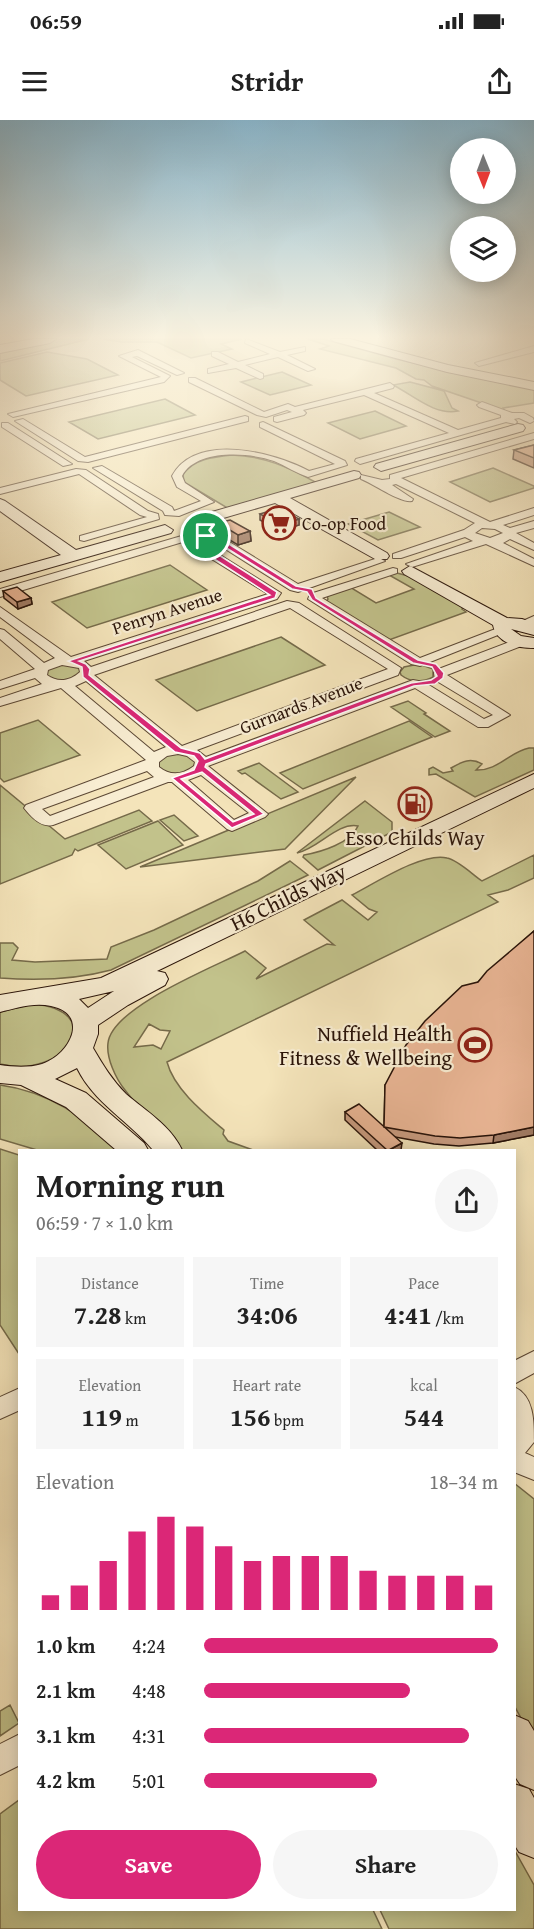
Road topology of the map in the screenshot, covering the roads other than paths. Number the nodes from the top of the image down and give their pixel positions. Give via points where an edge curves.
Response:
1 (16, 423) edge
2 (19, 423) edge
3 (224, 423) edge
4 (255, 423) edge
5 (283, 423) edge
6 (435, 423) edge
7 (522, 423) edge
8 (524, 423) edge
9 (259, 424) junction
10 (455, 432) junction
11 (85, 459) junction
12 (66, 465) junction
13 (99, 467) junction
14 (367, 471) junction
15 (79, 472) junction
16 (0, 481) edge
17 (0, 491) edge
18 (278, 498) junction
19 (0, 504) edge
20 (428, 509) dead end
21 (534, 511) edge
22 (489, 524) junction
23 (534, 524) edge
24 (178, 525) junction
25 (465, 529) junction
26 (508, 533) junction
27 (84, 538) dead end
28 (488, 541) junction
29 (534, 547) edge
30 (72, 555) junction
31 (395, 563) junction
32 (534, 563) edge
33 (0, 577) edge
34 (296, 587) junction
35 (0, 593) edge
36 (274, 595) junction
37 (314, 598) junction
38 (291, 606) junction
39 (0, 611) edge
40 (502, 627) junction
41 (529, 632) edge
42 (0, 633) edge
43 (70, 661) junction
44 (418, 662) junction
45 (41, 670) junction
46 (394, 670) junction
47 (86, 674) junction
48 (440, 675) junction
49 (59, 684) junction
50 (416, 684) junction
51 (0, 685) edge
52 (0, 702) edge
53 (181, 750) junction
54 (152, 761) junction
55 (202, 766) junction
56 (172, 778) junction
57 (534, 780) edge
58 (534, 795) edge
59 (13, 998) edge
60 (85, 1022) junction
61 (81, 1049) junction
62 (13, 1075) edge
63 (133, 1149) edge
64 (167, 1149) edge
65 (534, 1361) edge
66 (516, 1373) edge
67 (516, 1399) edge
68 (528, 1432) edge
69 (516, 1461) edge
70 (534, 1469) edge
71 (516, 1738) edge
72 (18, 1749) edge
73 (0, 1761) edge
74 (534, 1770) edge
75 (516, 1807) edge
76 (534, 1837) edge

1 - 12 street
2 - 11 street
3 - 11 street
4 - 9 street
5 - 14 street
6 - 10 street
7 - 10 street
8 - 14 street
9 - 13 street
9 - 14 street
10 - 14 street
11 - 12 street
11 - 13 street via 98,462
12 - 15 street
12 - 16 street
13 - 15 street
13 - 24 street via 168,509
14 - 18 street
14 - 20 street
14 - 22 street
14 - 24 street via 309,474 256,454 203,457 185,465 177,476 181,485 209,502
15 - 17 street
15 - 24 street via 144,513
18 - 24 street
18 - 31 street
19 - 30 street
21 - 22 street
22 - 25 street
22 - 26 street
23 - 26 street
24 - 27 street
24 - 30 street
24 - 34 street via 214,537
24 - 35 street
24 - 36 street via 193,543
25 - 28 street via 473,538
25 - 31 street
26 - 28 street via 503,539
26 - 29 street
28 - 31 street
28 - 32 street
30 - 33 street
31 - 34 street
31 - 37 street
31 - 40 street
34 - 36 street, Penryn Avenue
34 - 37 street via 310,591
36 - 38 street via 277,602
36 - 43 street, Penryn Avenue
37 - 38 street, Penryn Avenue via 307,604
37 - 44 street
38 - 46 street
38 - 47 street, Penryn Avenue
39 - 43 street
40 - 41 street
40 - 44 street
41 - 48 street
42 - 45 street
43 - 45 street, Penryn Avenue via 53,663
43 - 47 street via 84,666
44 - 46 street, Gurnards Avenue via 403,663
44 - 48 street via 434,666
45 - 49 street via 43,679
45 - 51 street
46 - 50 street via 397,678
46 - 53 street, Gurnards Avenue
47 - 49 street, Penryn Avenue via 77,681
47 - 53 street
48 - 50 street, Gurnards Avenue via 433,682
48 - 50 street via 503,715 483,724
49 - 52 street
49 - 54 street
50 - 55 street, Gurnards Avenue
53 - 54 street, Gurnards Avenue via 163,752
53 - 55 street via 197,755
54 - 56 street via 155,772
54 - 56 street via 31,808 48,822
55 - 56 street, Gurnards Avenue via 191,775
55 - 56 street via 260,814 232,826
57 - 59 street, H6 Childs Way via 110,984
58 - 60 street, H6 Childs Way via 226,944 119,999
59 - 60 street via 53,998 67,1003
60 - 61 street
61 - 62 street via 48,1072
61 - 64 street via 95,1077
62 - 63 street via 76,1100
65 - 66 street
67 - 68 street via 525,1408
69 - 70 street
71 - 74 street
72 - 73 street
75 - 76 street

